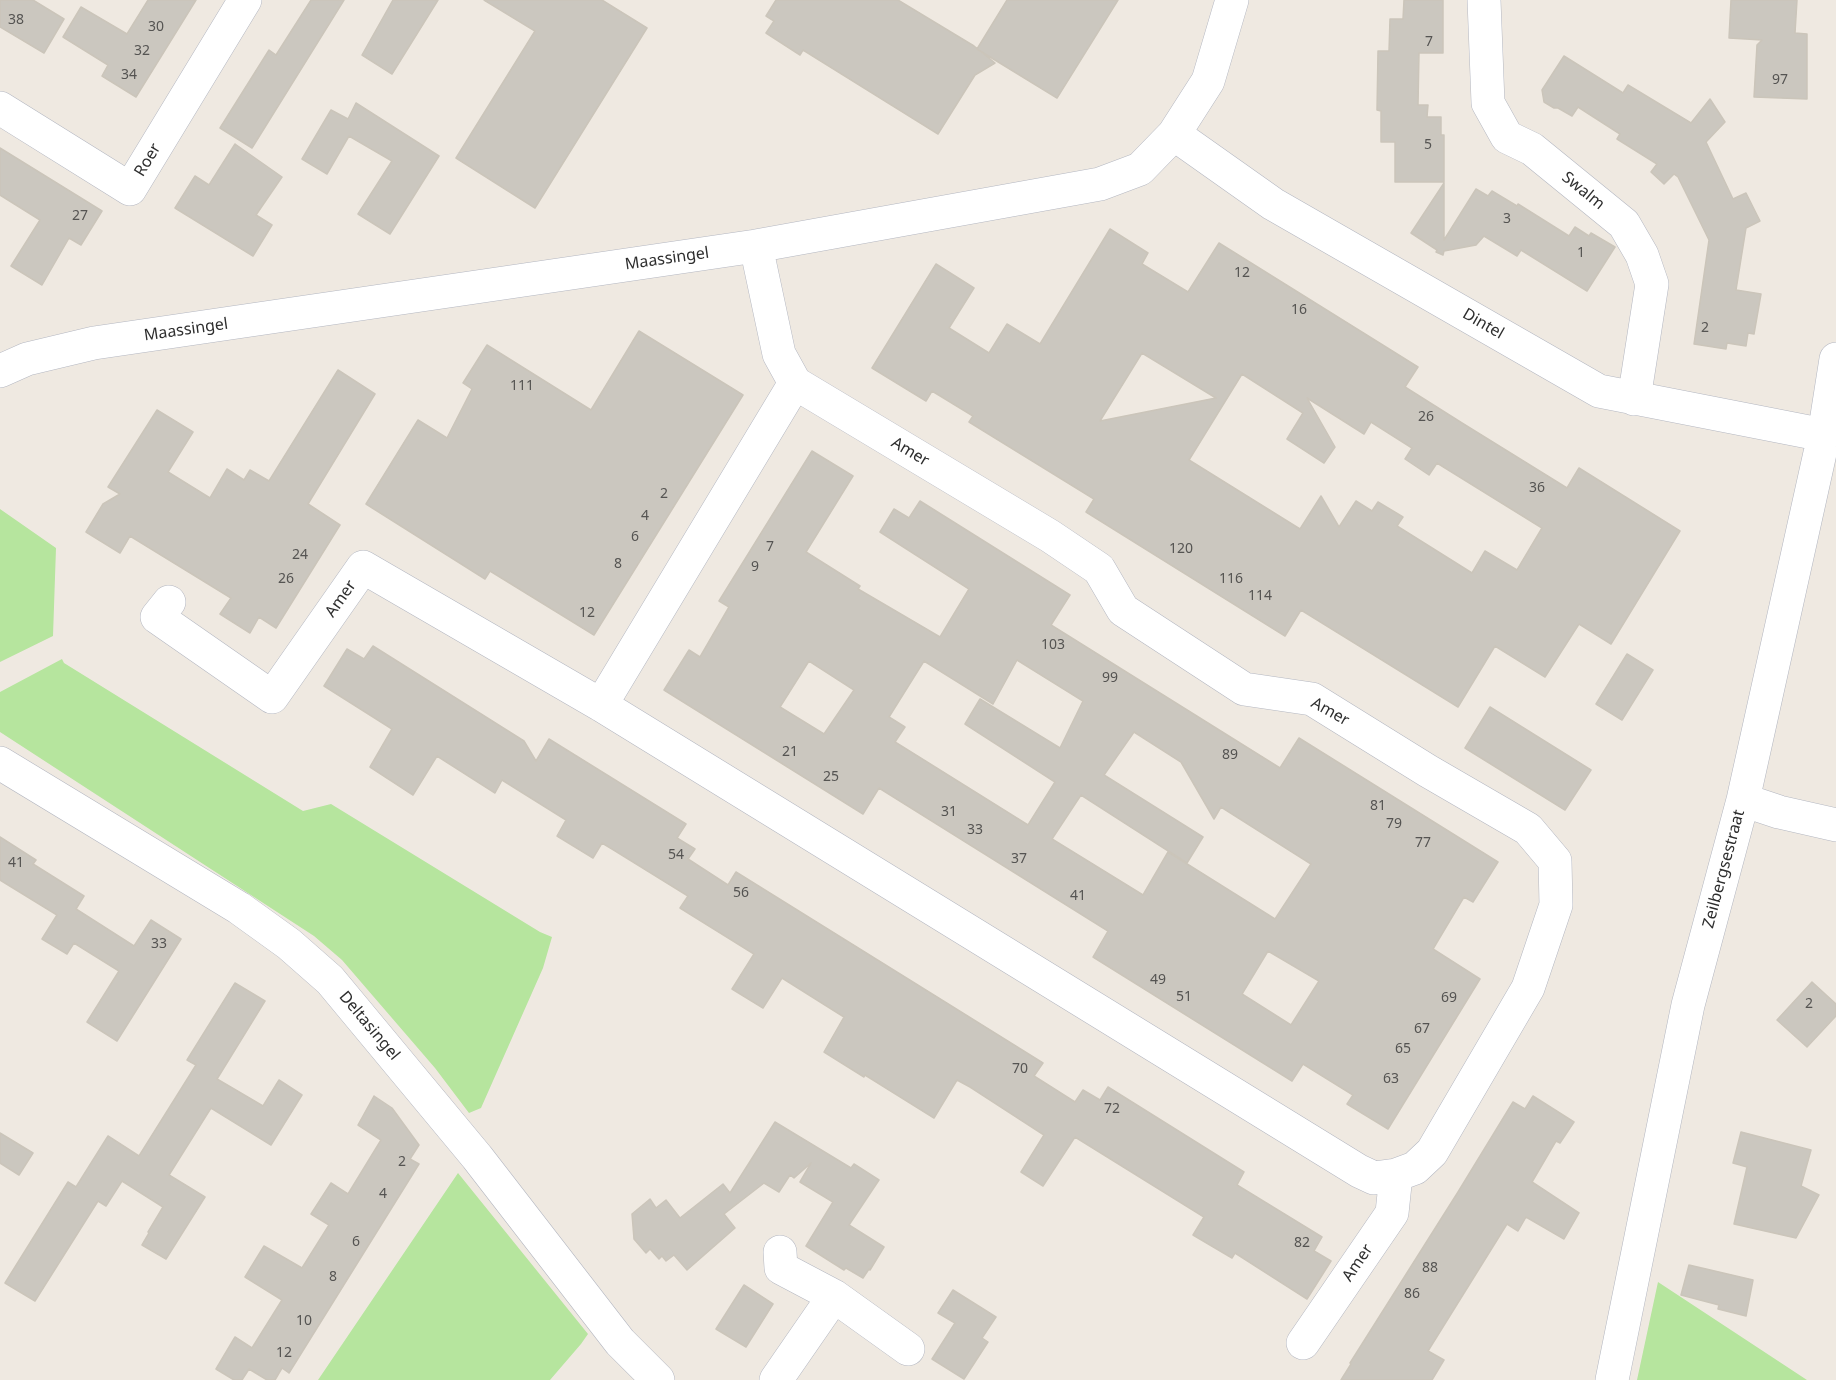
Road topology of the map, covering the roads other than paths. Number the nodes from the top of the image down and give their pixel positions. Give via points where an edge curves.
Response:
1 (245, 0) edge
2 (1232, 0) edge
3 (1484, 0) edge
4 (0, 108) edge
5 (1174, 134) junction
6 (756, 246) junction
7 (1836, 359) edge
8 (0, 371) edge
9 (795, 383) junction
10 (1634, 399) junction
11 (1824, 435) junction
12 (169, 602) dead end
13 (601, 705) junction
14 (0, 763) edge
15 (1743, 800) junction
16 (1836, 825) edge
17 (1396, 1175) junction
18 (780, 1252) dead end
19 (834, 1296) junction
20 (1303, 1343) dead end
21 (908, 1349) dead end
22 (658, 1380) edge
23 (776, 1380) edge
24 (1612, 1380) edge

1 - 4 street, Roer via 130,189
2 - 5 street, Maassingel via 1208,81
3 - 10 street, Swalm via 1488,103 1507,137 1532,149 1624,224 1642,255 1652,284
5 - 6 street, Maassingel via 1140,169 1100,184
5 - 10 street, Dintel via 1273,204 1599,391
6 - 8 street, Maassingel via 94,343 27,359
6 - 9 street via 779,354
7 - 11 street, Zeilbergsestraat
9 - 13 street
9 - 17 street, Amer via 1099,569 1123,610 1244,689 1312,699 1528,829 1555,861 1556,905 1528,988 1431,1152 1415,1168
10 - 11 street, Dintel
11 - 15 street, Zeilbergsestraat
12 - 13 street, Amer via 157,617 272,697 363,567
13 - 17 street, Amer via 1359,1171 1374,1178
14 - 22 street, Deltasingel via 239,908 330,980 477,1157 620,1342
15 - 16 street
15 - 24 street, Zeilbergsestraat via 1688,1005
17 - 20 street, Amer via 1392,1213
18 - 19 street via 781,1268
19 - 21 street
19 - 23 street

